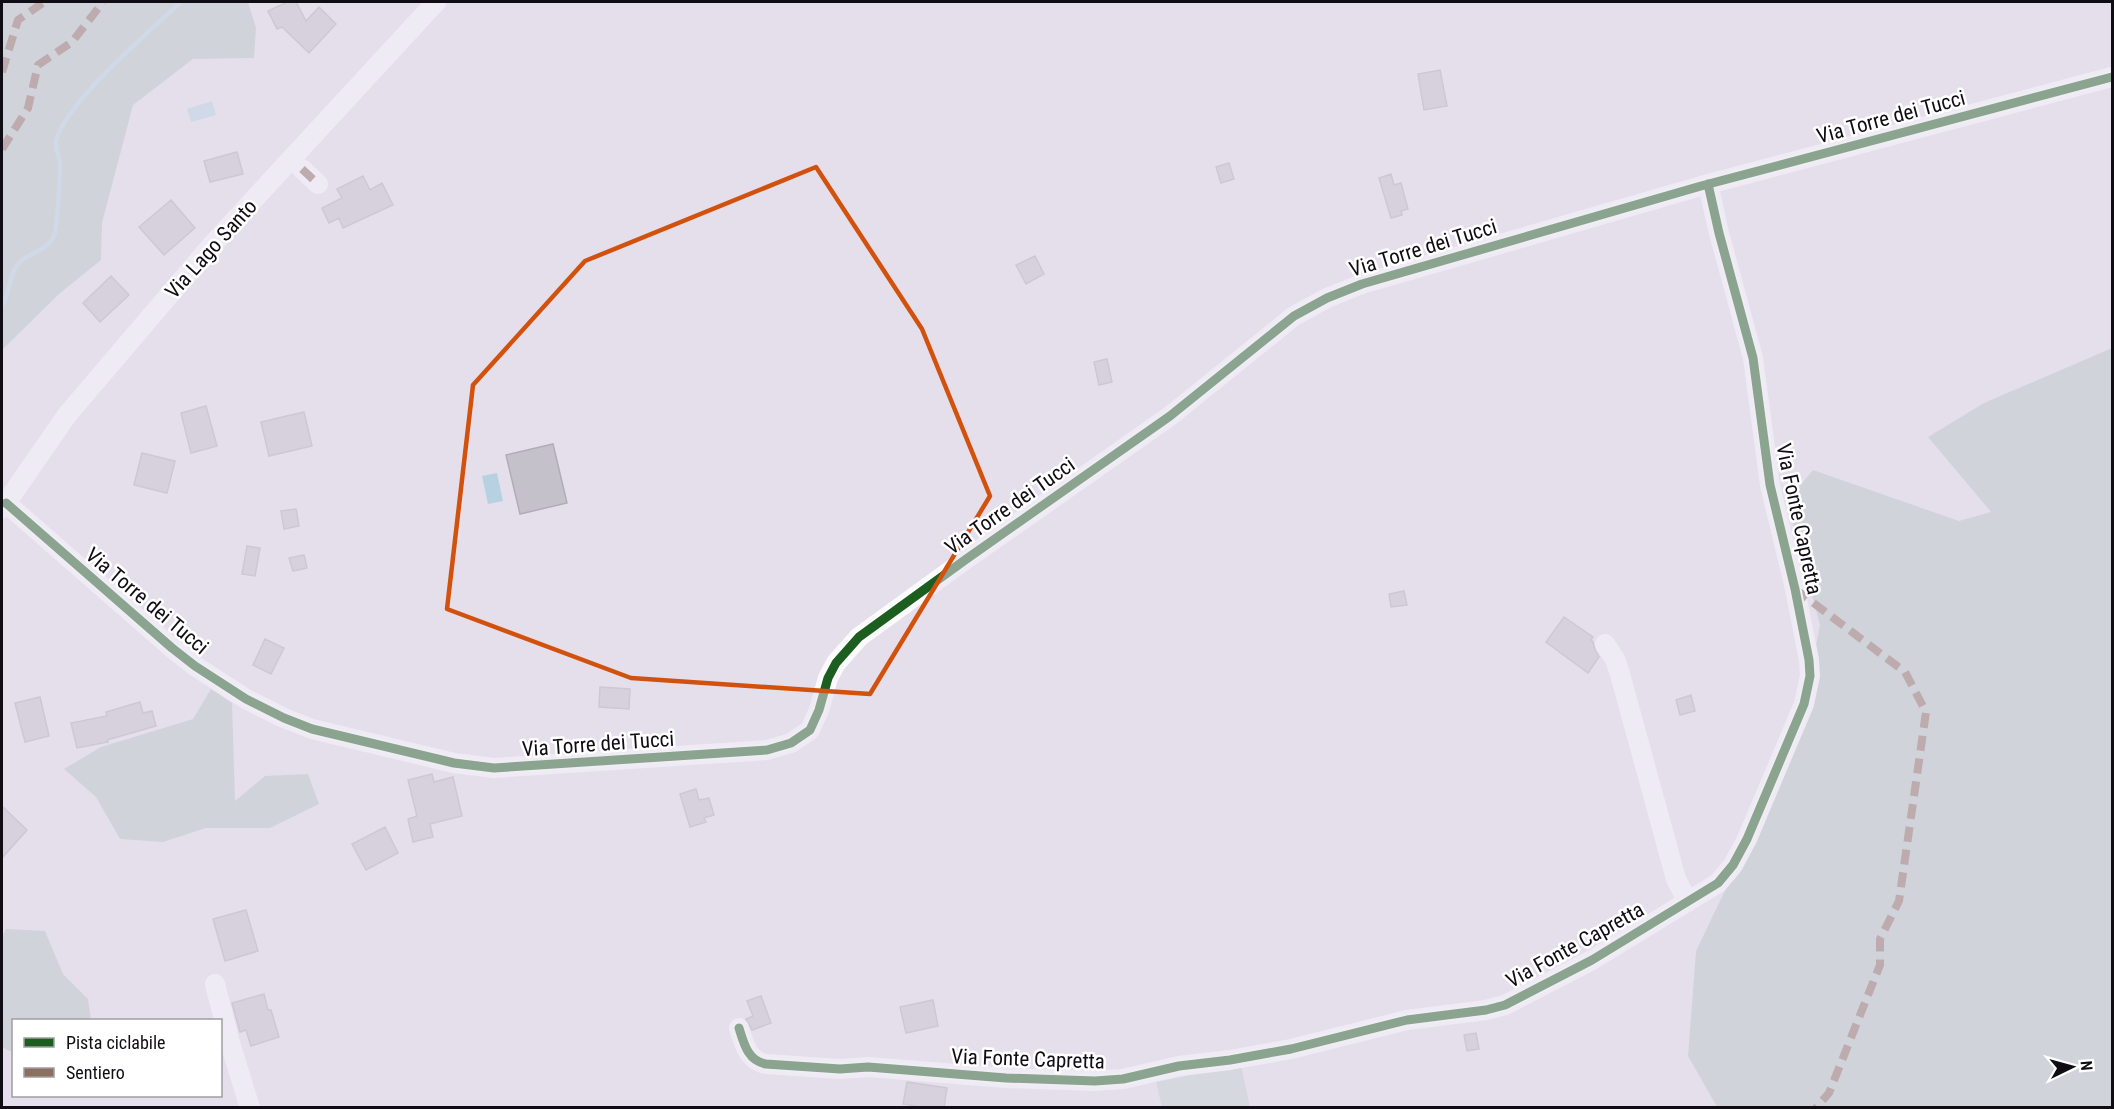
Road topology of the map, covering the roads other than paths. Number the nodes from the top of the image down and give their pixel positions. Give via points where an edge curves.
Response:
1 (436, 2) edge
2 (2112, 77) edge
3 (302, 169) dead end
4 (318, 184) dead end
5 (1708, 184) junction
6 (4, 506) edge
7 (1605, 644) dead end
8 (1688, 902) junction
9 (215, 984) dead end
10 (739, 1028) dead end
11 (250, 1107) edge

1 - 6 street, Via Lago Santo via 211,246 67,415
2 - 5 street, Via Torre dei Tucci
3 - 4 street
5 - 6 street, Via Torre dei Tucci via 1362,284 1294,316 1170,416 860,637 836,663 810,730 791,743 767,750 487,768 312,729 246,699 195,666
5 - 8 street, Via Fonte Capretta via 1752,358 1770,485 1795,589 1810,676 1804,704 1741,852 1718,884
7 - 8 street via 1620,674 1676,879
8 - 10 street, Via Fonte Capretta via 1592,960 1505,1005 1407,1020 1291,1049 1123,1079 1006,1078 758,1063 751,1058
9 - 11 street

